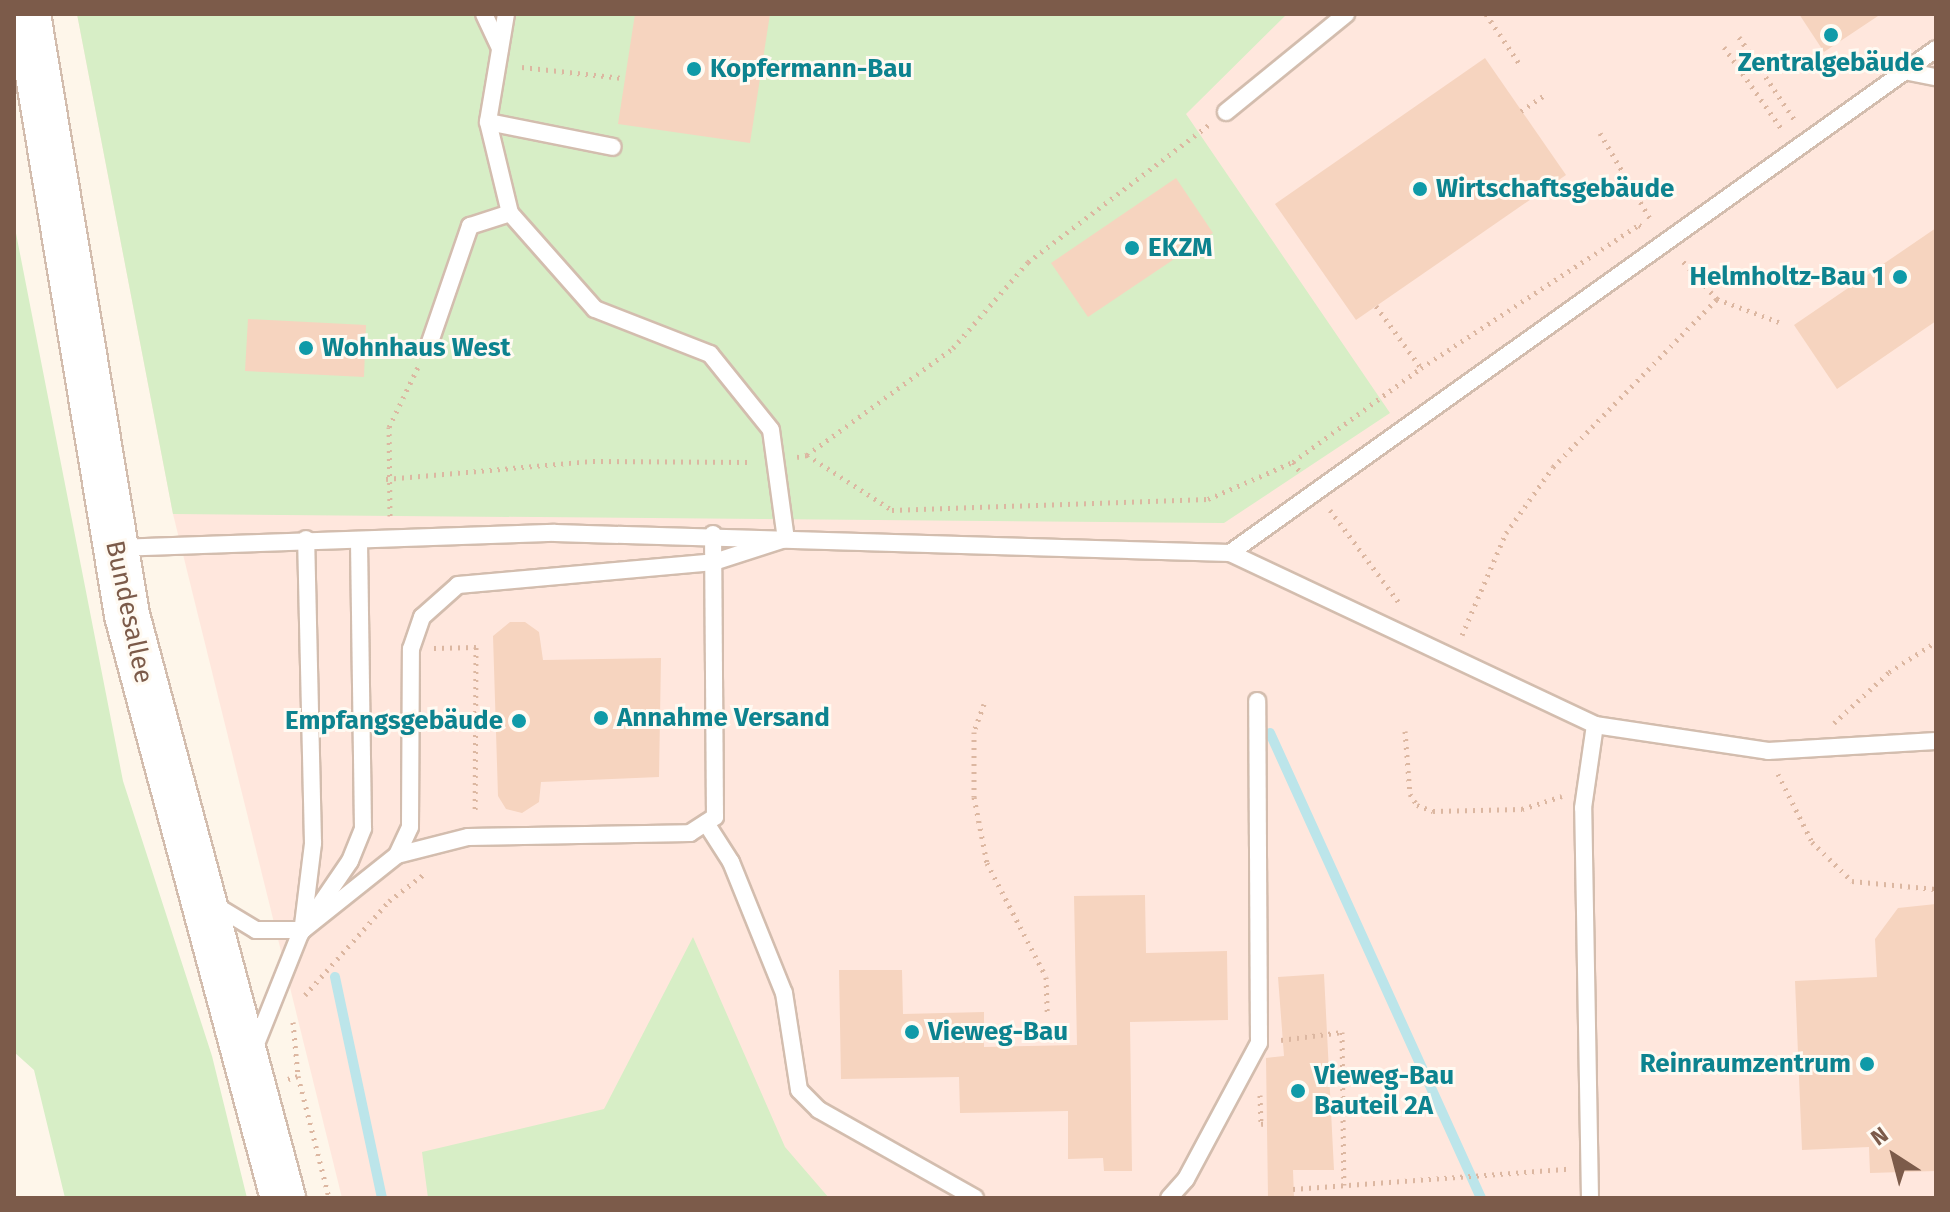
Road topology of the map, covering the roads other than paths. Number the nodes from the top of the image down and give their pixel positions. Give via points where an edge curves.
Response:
1 (28, 14) edge
2 (484, 14) edge
3 (506, 14) edge
4 (1346, 14) edge
5 (1936, 49) edge
6 (499, 56) junction
7 (1904, 71) junction
8 (1936, 77) edge
9 (1226, 112) road end
10 (488, 122) junction
11 (613, 147) dead end
12 (510, 213) junction
13 (429, 345) road end
14 (713, 534) junction
15 (306, 539) junction
16 (786, 539) junction
17 (359, 540) junction
18 (114, 548) junction
19 (1230, 553) junction
20 (714, 562) junction
21 (1257, 701) dead end
22 (1595, 725) junction
23 (1936, 741) edge
24 (706, 823) junction
25 (397, 855) junction
26 (198, 895) junction
27 (303, 930) junction
28 (249, 1062) junction
29 (283, 1198) edge
30 (975, 1198) edge
31 (1169, 1198) edge
32 (1590, 1198) edge

1 - 18 main road, Bundesallee
2 - 6 lane
3 - 6 lane
4 - 9 lane
5 - 7 lane
6 - 10 lane
7 - 8 lane
7 - 19 lane
10 - 11 lane
10 - 12 lane
12 - 13 lane via 470,226
12 - 16 lane via 595,309 710,354 771,430
14 - 16 lane
14 - 17 lane
14 - 20 lane
15 - 17 lane
15 - 18 lane
15 - 27 lane via 313,843
16 - 19 lane
16 - 20 lane
17 - 27 lane via 363,828 350,861
18 - 26 main road, Bundesallee
19 - 22 lane
20 - 24 lane via 715,817
20 - 25 lane via 458,585 422,617 411,649 410,827
21 - 31 lane via 1259,1043 1186,1179
22 - 23 lane via 1768,751
22 - 32 lane via 1583,808
24 - 25 lane via 690,833 468,837
24 - 30 lane via 731,862 784,993 799,1090 819,1110
25 - 27 lane
26 - 27 lane via 256,930
26 - 28 main road, Bundesallee
27 - 28 lane
28 - 29 main road, Bundesallee

